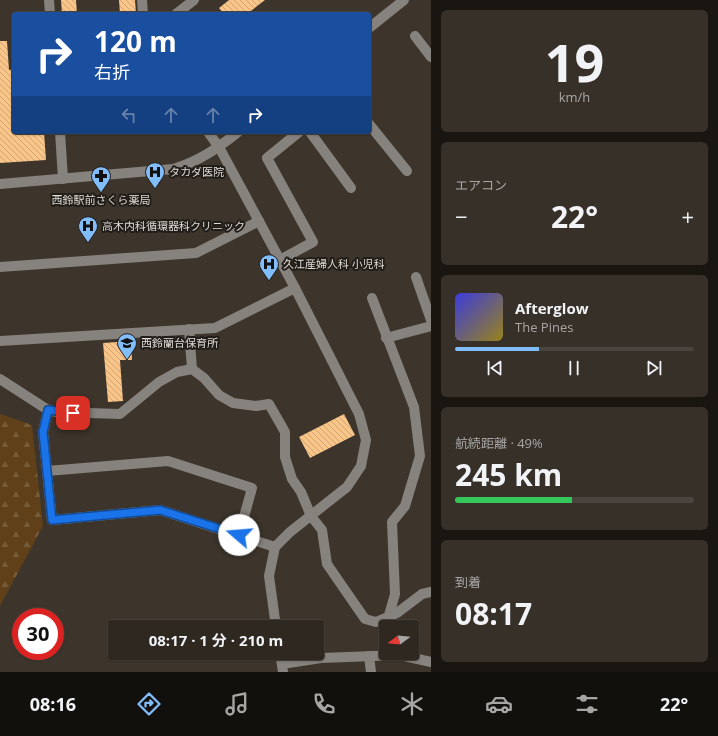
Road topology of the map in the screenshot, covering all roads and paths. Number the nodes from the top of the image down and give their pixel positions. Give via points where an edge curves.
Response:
1 (49, 0) edge
2 (142, 0) edge
3 (194, 0) edge
4 (404, 0) edge
5 (50, 12) edge
6 (143, 12) edge
7 (179, 12) edge
8 (371, 26) edge
9 (415, 36) dead end
10 (431, 57) edge
11 (371, 126) edge
12 (60, 134) edge
13 (209, 134) edge
14 (236, 134) edge
15 (297, 134) edge
16 (311, 134) edge
17 (218, 148) junction
18 (407, 171) dead end
19 (63, 179) junction
20 (0, 184) edge
21 (351, 188) dead end
22 (259, 221) junction
23 (280, 260) junction
24 (0, 267) edge
25 (416, 277) dead end
26 (295, 288) junction
27 (372, 298) dead end
28 (431, 320) edge
29 (431, 326) edge
30 (189, 329) junction
31 (386, 338) junction
32 (0, 341) edge
33 (192, 369) junction
34 (0, 379) edge
35 (48, 410) junction
36 (47, 471) junction
37 (311, 516) junction
38 (239, 535) junction
39 (276, 547) junction
40 (431, 592) edge
41 (389, 615) junction
42 (275, 620) edge
43 (369, 656) junction
44 (431, 662) edge
45 (282, 668) edge
46 (371, 672) edge

1 - 5 street
2 - 6 street
3 - 7 street
4 - 8 street
9 - 10 street
11 - 18 street
12 - 19 street
13 - 17 street
14 - 17 street
15 - 23 street via 267,158 312,242
16 - 21 street
17 - 19 street via 187,166 173,169
17 - 22 street
19 - 20 street
22 - 23 street
22 - 24 street via 196,253
23 - 26 street
25 - 28 street
26 - 30 street via 215,328
26 - 37 street via 359,414 366,440 361,466 347,487
27 - 31 street
29 - 31 street
30 - 32 street
30 - 33 street
31 - 41 street via 414,407 420,456 405,506 392,522 395,594
33 - 35 street via 177,372 159,382 120,414
33 - 37 street via 219,395 233,402 256,406 269,404 285,432 285,457 292,480 301,492
34 - 35 street
35 - 36 street via 43,432
36 - 38 street via 52,520 160,510
36 - 38 street via 168,460 252,488
37 - 39 street
37 - 41 street via 322,530 328,564 365,619 376,622
38 - 39 street
39 - 42 street via 268,576
40 - 41 street via 422,594
43 - 44 street via 400,655
43 - 45 street via 321,658
43 - 46 street

